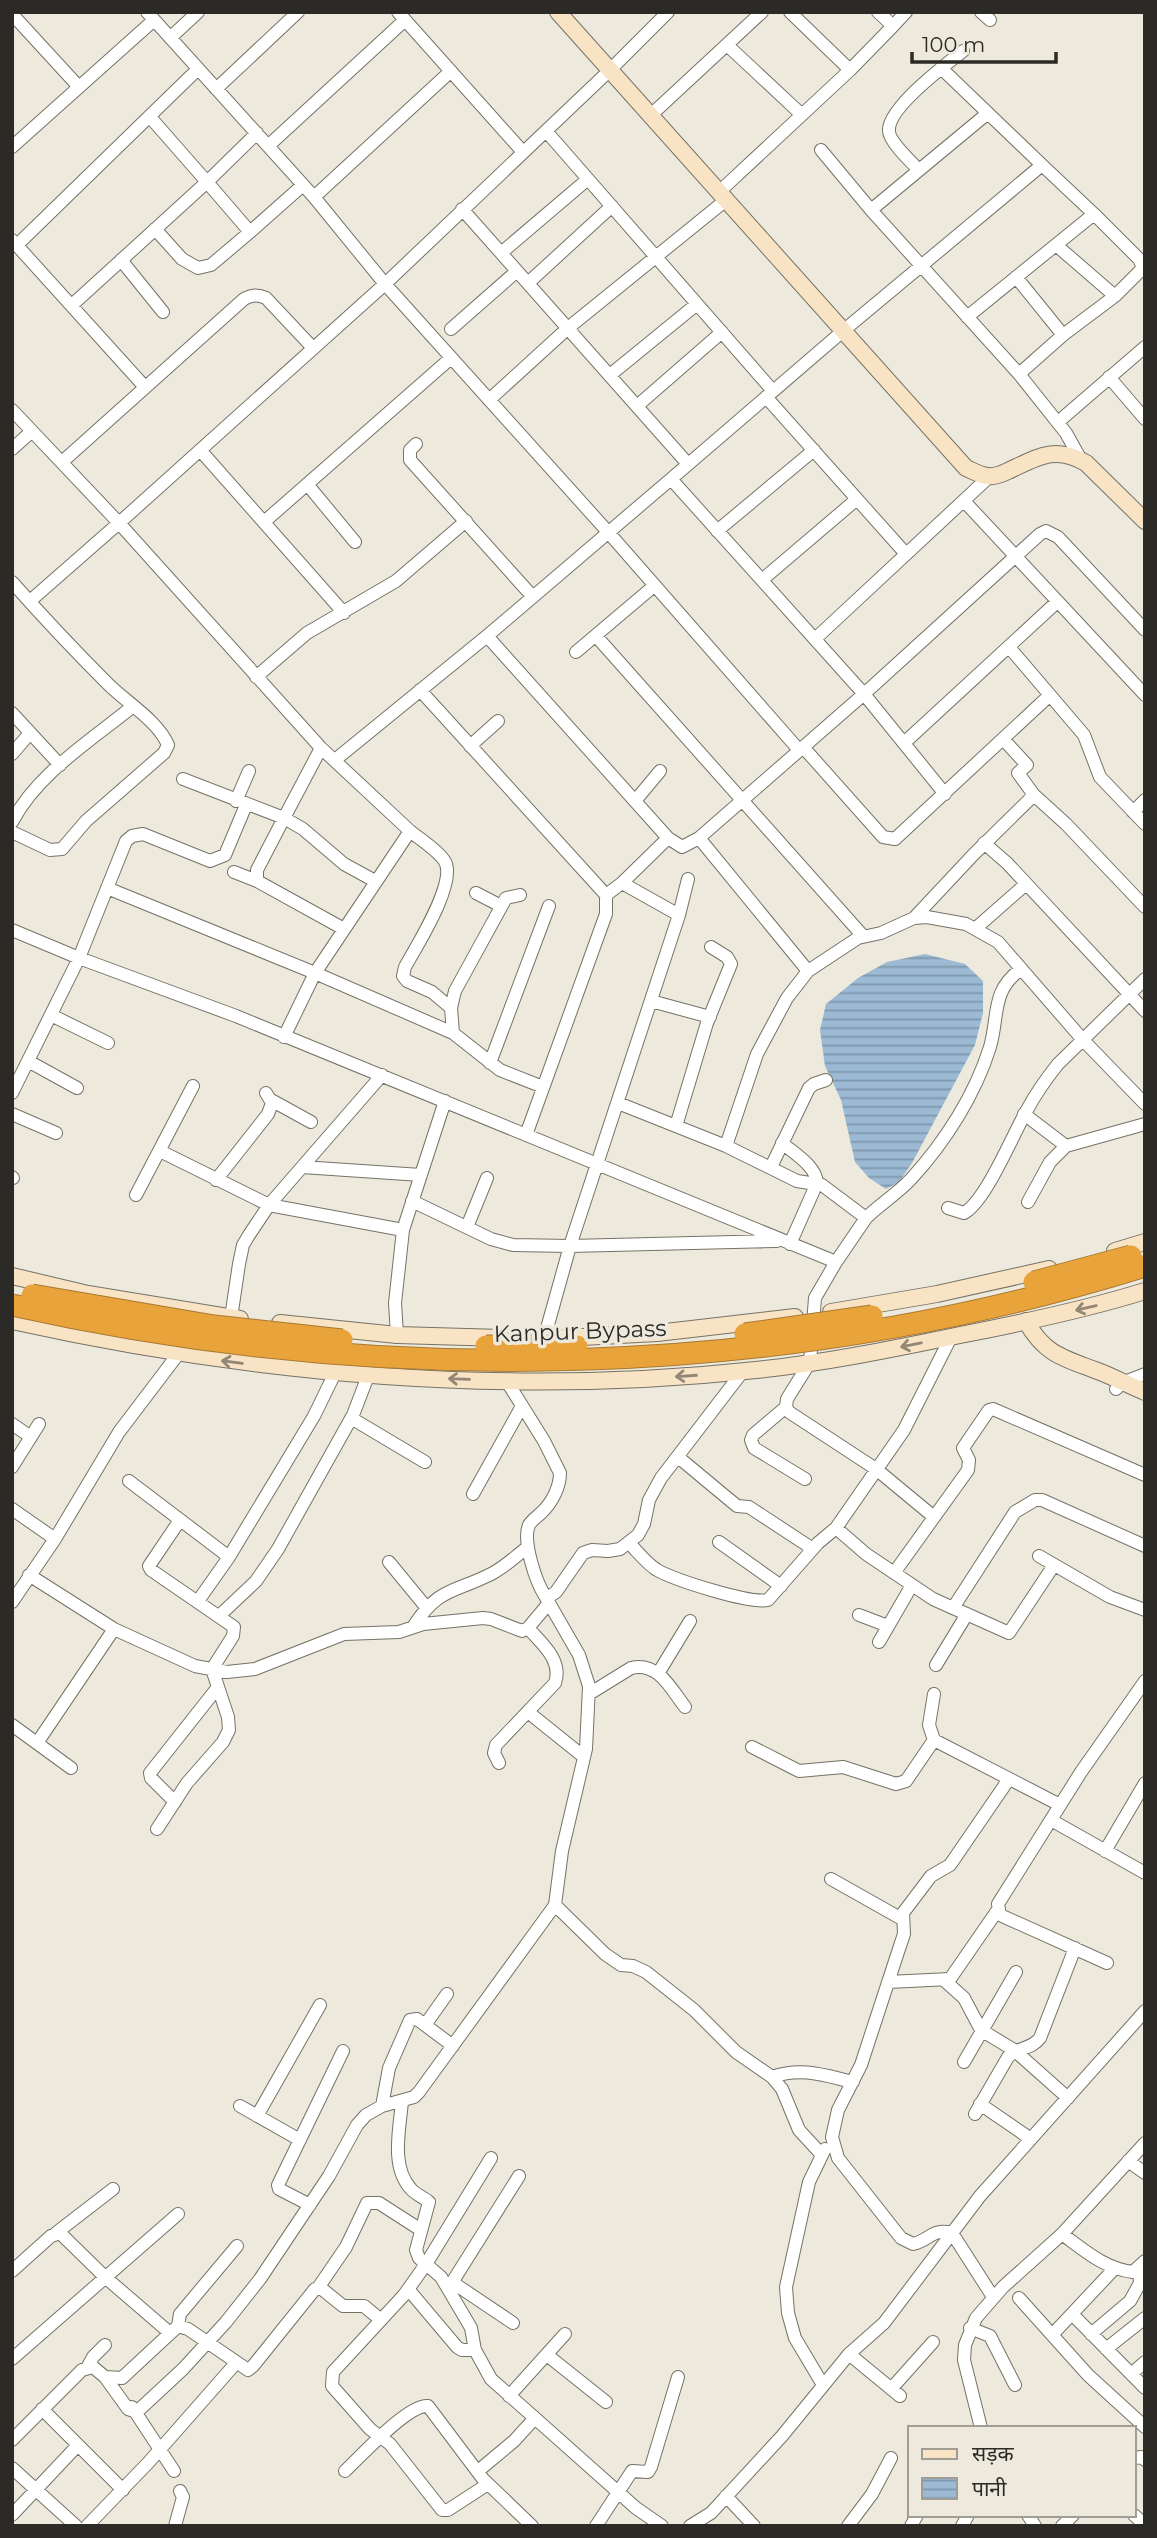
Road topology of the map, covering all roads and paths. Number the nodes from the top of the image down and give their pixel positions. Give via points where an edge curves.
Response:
1 (198, 12) edge
2 (298, 12) edge
3 (558, 12) edge
4 (668, 12) edge
5 (762, 12) edge
6 (790, 12) edge
7 (878, 12) edge
8 (906, 12) edge
9 (150, 16) edge
10 (401, 16) edge
11 (15, 23) edge
12 (893, 26) junction
13 (170, 38) junction
14 (727, 45) junction
15 (963, 51) dead end
16 (941, 68) junction
17 (198, 69) junction
18 (611, 70) junction
19 (451, 71) junction
20 (850, 71) junction
21 (79, 87) junction
22 (216, 89) junction
23 (988, 113) junction
24 (650, 115) junction
25 (802, 115) junction
26 (150, 117) junction
27 (546, 131) junction
28 (257, 133) junction
29 (268, 146) junction
30 (12, 147) edge
31 (821, 150) dead end
32 (523, 152) junction
33 (1042, 165) junction
34 (919, 170) junction
35 (588, 179) junction
36 (207, 182) junction
37 (303, 185) junction
38 (722, 196) junction
39 (314, 197) junction
40 (612, 206) junction
41 (462, 209) junction
42 (871, 210) junction
43 (1094, 214) junction
44 (155, 229) junction
45 (250, 232) junction
46 (15, 243) edge
47 (1056, 245) junction
48 (501, 253) junction
49 (656, 256) junction
50 (121, 260) junction
51 (921, 266) junction
52 (517, 271) junction
53 (1016, 277) junction
54 (528, 283) junction
55 (385, 284) junction
56 (1115, 296) junction
57 (697, 304) junction
58 (72, 305) junction
59 (163, 312) dead end
60 (967, 317) junction
61 (568, 328) junction
62 (451, 329) dead end
63 (843, 331) junction
64 (722, 332) junction
65 (1063, 335) junction
66 (1145, 347) edge
67 (313, 348) junction
68 (451, 358) junction
69 (1019, 374) junction
70 (610, 376) junction
71 (1109, 377) junction
72 (144, 386) junction
73 (769, 394) junction
74 (489, 400) junction
75 (637, 406) junction
76 (12, 410) edge
77 (1145, 419) edge
78 (1058, 422) junction
79 (31, 432) junction
80 (416, 444) dead end
81 (12, 449) edge
82 (200, 450) junction
83 (814, 450) junction
84 (1081, 460) junction
85 (62, 462) junction
86 (688, 464) junction
87 (989, 477) junction
88 (671, 479) junction
89 (307, 484) junction
90 (857, 499) junction
91 (964, 501) junction
92 (1143, 516) edge
93 (264, 522) junction
94 (466, 522) junction
95 (119, 523) junction
96 (717, 531) junction
97 (608, 532) junction
98 (355, 542) dead end
99 (906, 554) junction
100 (1016, 556) junction
101 (762, 580) junction
102 (12, 582) edge
103 (654, 586) junction
104 (533, 597) junction
105 (30, 601) junction
106 (1057, 602) junction
107 (344, 613) junction
108 (1145, 630) edge
109 (487, 636) junction
110 (596, 636) junction
111 (815, 639) junction
112 (1009, 647) junction
113 (576, 652) dead end
114 (256, 677) junction
115 (421, 690) junction
116 (864, 694) junction
117 (1050, 695) junction
118 (1145, 695) edge
119 (132, 707) junction
120 (12, 713) edge
121 (498, 721) dead end
122 (30, 733) junction
123 (1003, 739) junction
124 (904, 743) junction
125 (470, 746) junction
126 (321, 748) junction
127 (801, 748) junction
128 (12, 754) edge
129 (335, 761) junction
130 (60, 765) junction
131 (249, 771) dead end
132 (660, 771) dead end
133 (183, 779) dead end
134 (945, 794) junction
135 (1034, 795) junction
136 (741, 800) junction
137 (1145, 800) edge
138 (635, 802) junction
139 (241, 803) junction
140 (1133, 812) junction
141 (284, 818) junction
142 (12, 822) edge
143 (1145, 824) edge
144 (410, 831) junction
145 (12, 832) edge
146 (668, 838) junction
147 (699, 838) junction
148 (984, 843) junction
149 (234, 872) dead end
150 (688, 879) dead end
151 (257, 881) junction
152 (375, 881) junction
153 (622, 883) junction
154 (1026, 884) junction
155 (107, 888) junction
156 (476, 893) dead end
157 (520, 894) dead end
158 (606, 895) junction
159 (1143, 900) edge
160 (549, 905) dead end
161 (501, 906) junction
162 (679, 915) junction
163 (914, 918) junction
164 (976, 928) junction
165 (344, 929) junction
166 (12, 930) edge
167 (863, 936) junction
168 (711, 947) dead end
169 (79, 958) junction
170 (1020, 970) junction
171 (808, 971) junction
172 (315, 973) junction
173 (1145, 979) edge
174 (1128, 995) junction
175 (651, 1001) junction
176 (451, 1008) junction
177 (1145, 1011) edge
178 (51, 1014) junction
179 (710, 1017) junction
180 (453, 1033) junction
181 (284, 1037) junction
182 (1083, 1040) junction
183 (108, 1043) dead end
184 (28, 1061) junction
185 (490, 1063) junction
186 (382, 1074) junction
187 (826, 1080) dead end
188 (193, 1086) dead end
189 (543, 1087) junction
190 (77, 1088) dead end
191 (12, 1093) edge
192 (445, 1101) junction
193 (618, 1103) junction
194 (1145, 1104) edge
195 (12, 1114) edge
196 (1024, 1114) junction
197 (311, 1122) dead end
198 (1145, 1124) edge
199 (676, 1126) junction
200 (56, 1133) dead end
201 (526, 1135) junction
202 (782, 1143) junction
203 (726, 1146) junction
204 (1066, 1146) junction
205 (160, 1151) junction
206 (596, 1165) junction
207 (302, 1167) junction
208 (771, 1167) junction
209 (421, 1174) junction
210 (486, 1178) dead end
211 (216, 1180) junction
212 (817, 1183) junction
213 (136, 1195) dead end
214 (412, 1201) junction
215 (1028, 1202) dead end
216 (269, 1205) junction
217 (948, 1208) dead end
218 (866, 1218) junction
219 (467, 1227) junction
220 (403, 1230) junction
221 (786, 1242) junction
222 (1145, 1242) edge
223 (570, 1246) junction
224 (1145, 1252) edge
225 (835, 1262) junction
226 (1145, 1266) edge
227 (12, 1276) edge
228 (12, 1291) edge
229 (1145, 1291) edge
230 (12, 1304) edge
231 (812, 1315) junction
232 (231, 1318) junction
233 (12, 1321) edge
234 (1026, 1321) junction
235 (397, 1335) junction
236 (951, 1337) junction
237 (544, 1339) junction
238 (179, 1353) junction
239 (810, 1362) junction
240 (743, 1371) junction
241 (335, 1373) junction
242 (1145, 1374) edge
243 (368, 1376) junction
244 (506, 1380) junction
245 (1119, 1386) junction
246 (1145, 1392) edge
247 (1145, 1400) edge
248 (522, 1406) junction
249 (786, 1407) junction
250 (351, 1418) junction
251 (12, 1424) edge
252 (39, 1424) dead end
253 (31, 1437) junction
254 (678, 1457) junction
255 (425, 1462) dead end
256 (12, 1467) edge
257 (876, 1469) junction
258 (1145, 1475) edge
259 (805, 1479) dead end
260 (129, 1481) dead end
261 (473, 1494) dead end
262 (12, 1509) edge
263 (934, 1517) junction
264 (180, 1520) junction
265 (835, 1528) junction
266 (55, 1539) junction
267 (719, 1542) dead end
268 (629, 1543) junction
269 (1145, 1546) edge
270 (528, 1547) junction
271 (813, 1549) junction
272 (1039, 1556) dead end
273 (229, 1557) junction
274 (390, 1562) dead end
275 (1054, 1565) junction
276 (894, 1573) junction
277 (29, 1575) junction
278 (912, 1585) junction
279 (781, 1586) junction
280 (547, 1599) junction
281 (198, 1601) junction
282 (12, 1602) edge
283 (426, 1607) junction
284 (953, 1608) junction
285 (1145, 1611) edge
286 (967, 1614) junction
287 (859, 1615) dead end
288 (219, 1616) junction
289 (690, 1621) dead end
290 (888, 1626) junction
291 (413, 1627) junction
292 (528, 1628) junction
293 (114, 1629) junction
294 (879, 1642) dead end
295 (936, 1665) dead end
296 (212, 1669) junction
297 (659, 1672) junction
298 (1145, 1681) edge
299 (218, 1687) junction
300 (589, 1694) junction
301 (934, 1695) dead end
302 (685, 1707) dead end
303 (528, 1712) junction
304 (12, 1725) edge
305 (934, 1740) junction
306 (37, 1743) junction
307 (752, 1747) dead end
308 (584, 1757) junction
309 (499, 1763) dead end
310 (71, 1768) dead end
311 (1009, 1779) junction
312 (1145, 1783) edge
313 (175, 1802) junction
314 (1060, 1805) junction
315 (1051, 1820) junction
316 (157, 1829) dead end
317 (1105, 1851) junction
318 (1145, 1873) edge
319 (831, 1879) dead end
320 (555, 1905) junction
321 (997, 1911) junction
322 (902, 1919) junction
323 (1075, 1948) junction
324 (1107, 1963) dead end
325 (1016, 1972) dead end
326 (945, 1981) junction
327 (888, 1982) junction
328 (447, 1994) dead end
329 (320, 2005) dead end
330 (1145, 2011) edge
331 (425, 2025) junction
332 (981, 2030) junction
333 (453, 2046) junction
334 (1014, 2050) junction
335 (343, 2051) dead end
336 (964, 2062) dead end
337 (772, 2077) junction
338 (853, 2082) junction
339 (1068, 2098) junction
340 (402, 2101) junction
341 (240, 2106) dead end
342 (382, 2106) junction
343 (257, 2116) junction
344 (832, 2137) junction
345 (1031, 2139) junction
346 (300, 2140) junction
347 (1145, 2143) edge
348 (822, 2155) junction
349 (491, 2158) dead end
350 (1128, 2161) junction
351 (1145, 2173) edge
352 (519, 2176) dead end
353 (113, 2189) dead end
354 (310, 2205) junction
355 (178, 2214) dead end
356 (421, 2230) junction
357 (55, 2233) junction
358 (953, 2233) junction
359 (1062, 2234) junction
360 (237, 2246) dead end
361 (426, 2264) junction
362 (1142, 2264) edge
363 (1115, 2268) junction
364 (12, 2271) edge
365 (105, 2277) junction
366 (450, 2286) junction
367 (318, 2288) junction
368 (408, 2289) junction
369 (993, 2297) junction
370 (1019, 2298) dead end
371 (1072, 2314) junction
372 (1145, 2318) edge
373 (381, 2320) junction
374 (513, 2323) dead end
375 (970, 2328) junction
376 (174, 2330) junction
377 (565, 2334) dead end
378 (1091, 2334) junction
379 (1052, 2335) junction
380 (207, 2342) junction
381 (933, 2342) dead end
382 (106, 2346) dead end
383 (1106, 2349) junction
384 (475, 2350) junction
385 (849, 2354) junction
386 (547, 2355) junction
387 (12, 2359) edge
388 (1145, 2362) edge
389 (236, 2363) junction
390 (87, 2368) junction
391 (1130, 2374) junction
392 (106, 2377) junction
393 (678, 2377) dead end
394 (824, 2385) junction
395 (1016, 2385) dead end
396 (1145, 2388) edge
397 (509, 2396) junction
398 (606, 2402) dead end
399 (43, 2409) junction
400 (133, 2409) junction
401 (534, 2419) junction
402 (980, 2426) edge
403 (1145, 2427) edge
404 (380, 2437) junction
405 (12, 2440) edge
406 (78, 2445) junction
407 (159, 2450) junction
408 (891, 2458) dead end
409 (12, 2468) edge
410 (174, 2471) dead end
411 (345, 2471) dead end
412 (478, 2471) junction
413 (488, 2484) junction
414 (36, 2489) junction
415 (123, 2490) junction
416 (180, 2491) dead end
417 (619, 2492) junction
418 (726, 2496) junction
419 (12, 2515) edge
420 (709, 2521) edge
421 (76, 2526) edge
422 (87, 2526) edge
423 (175, 2526) edge
424 (531, 2526) edge
425 (596, 2526) edge
426 (662, 2526) edge
427 (690, 2526) edge
428 (754, 2526) edge
429 (848, 2526) edge

1 - 13 street
2 - 22 street
3 - 18 main road
4 - 18 street
5 - 14 street
6 - 20 street
7 - 12 street
8 - 12 street
9 - 13 street
9 - 21 street
10 - 19 street
10 - 29 street
11 - 21 street
12 - 20 street
13 - 17 street
14 - 24 street
14 - 25 street
15 - 16 street
16 - 23 street
16 - 34 street via 890,122 891,137
17 - 22 street
17 - 26 street
18 - 24 main road
18 - 27 street
19 - 32 street
19 - 39 street
20 - 25 street
21 - 30 street
22 - 28 street
23 - 33 street
23 - 34 street
24 - 38 main road
25 - 38 street
26 - 36 street
26 - 46 street
27 - 32 street
27 - 35 street
28 - 29 street
28 - 36 street
29 - 37 street
31 - 42 street
32 - 41 street
33 - 43 street
33 - 51 street
34 - 42 street
35 - 40 street
35 - 48 street
36 - 44 street
36 - 45 street
37 - 39 street
37 - 45 street
38 - 49 street
38 - 63 main road
39 - 55 street
40 - 49 street
40 - 54 street
41 - 48 street
41 - 55 street
42 - 51 street
43 - 47 street
43 - 56 street via 1143,265
44 - 45 street via 182,260 198,268 211,265
44 - 50 street
46 - 58 street
47 - 53 street
47 - 56 street
48 - 52 street
49 - 57 street
49 - 61 street
50 - 58 street
50 - 59 street
51 - 60 street
51 - 63 street
52 - 54 street
52 - 62 street
53 - 60 street
53 - 65 street
54 - 61 street
55 - 67 street
55 - 68 street
56 - 65 street
57 - 64 street
57 - 70 street
58 - 72 street
60 - 69 street
61 - 70 street
61 - 74 street
63 - 73 street
63 - 87 main road via 966,468
64 - 73 street
64 - 75 street
65 - 69 street
66 - 71 street
67 - 72 street via 265,298 251,295
67 - 82 street
68 - 74 street
68 - 89 street
69 - 78 street
70 - 75 street
71 - 77 street
71 - 78 street
72 - 85 street
73 - 83 street
73 - 86 street
74 - 97 street
75 - 86 street
76 - 79 street
78 - 84 street
79 - 81 street
79 - 85 street
80 - 94 street via 410,450 410,460
82 - 93 street
82 - 95 street
83 - 90 street
83 - 96 street
84 - 87 main road via 1048,453
84 - 92 main road
85 - 95 street
86 - 88 street
87 - 91 street
88 - 96 street
88 - 97 street
89 - 93 street
89 - 98 street
90 - 99 street
90 - 101 street
91 - 99 street
91 - 100 street
93 - 107 street
94 - 104 street
94 - 107 street via 396,581
95 - 105 street
95 - 114 street
96 - 101 street
97 - 103 street
97 - 104 street
99 - 111 street
100 - 106 street
100 - 108 street via 1040,534 1052,533
100 - 116 street
101 - 111 street
102 - 105 street
103 - 110 street
103 - 127 street
104 - 109 street
105 - 119 street
106 - 112 street
106 - 118 street
107 - 114 street via 307,634
109 - 115 street
109 - 138 street
110 - 113 street
110 - 136 street
111 - 116 street
112 - 117 street
112 - 124 street
114 - 126 street
115 - 125 street
115 - 129 street
116 - 124 street
116 - 127 street
117 - 123 street
117 - 140 street via 1087,741 1100,777
119 - 130 street
119 - 145 street via 167,741 164,753 86,821 62,849 50,850
120 - 122 street
121 - 125 street
122 - 128 street
122 - 130 street
123 - 134 street
123 - 135 street via 1027,765 1018,773
124 - 134 street
125 - 158 street
126 - 129 street
126 - 141 street
127 - 134 street via 889,839 901,835
127 - 136 street
129 - 144 street
130 - 142 street via 23,803
131 - 139 street
132 - 138 street
133 - 139 street
135 - 148 street
135 - 159 street
136 - 147 street
136 - 167 street
137 - 140 street
138 - 146 street
139 - 141 street
139 - 155 street via 225,855 210,861 143,834 132,836
140 - 143 street
141 - 151 street via 257,870
141 - 152 street via 344,864
144 - 152 street
144 - 176 street via 444,860 448,872 403,976
146 - 147 street via 682,847
146 - 153 street
147 - 171 street
148 - 154 street
148 - 163 street
149 - 151 street
150 - 162 street
151 - 165 street
152 - 165 street
153 - 158 street
153 - 162 street
154 - 164 street
154 - 174 street
155 - 169 street
155 - 172 street
156 - 161 street
157 - 161 street via 506,898
158 - 189 street via 606,914
160 - 185 street
161 - 176 street via 454,991
162 - 175 street
163 - 164 street via 945,919
163 - 167 street
164 - 170 street via 998,942
165 - 172 street
166 - 169 street
167 - 171 street
168 - 179 street via 731,964
169 - 178 street
169 - 181 street
170 - 182 street
170 - 218 street via 1000,992 990,1046 952,1125 911,1178
171 - 203 street via 787,998 757,1054
172 - 180 street
172 - 181 street
173 - 174 street
174 - 177 street
174 - 182 street
175 - 179 street
175 - 193 street
176 - 180 street
178 - 183 street
178 - 184 street
179 - 199 street
180 - 185 street
181 - 186 street
182 - 194 street
182 - 196 street via 1058,1064
184 - 190 street
184 - 191 street
185 - 189 street
186 - 192 street
186 - 207 street
187 - 202 street via 809,1088
188 - 205 street
189 - 201 street
192 - 201 street
192 - 209 street
193 - 199 street
193 - 206 street
195 - 200 street
196 - 204 street
196 - 217 street via 971,1208 964,1213
197 - 211 street via 268,1097 268,1114
198 - 204 street
199 - 203 street
201 - 206 street
202 - 208 street
202 - 212 street via 812,1169
203 - 208 street
204 - 215 street
205 - 211 street
205 - 213 street
206 - 221 street
206 - 223 street
207 - 209 street
207 - 216 street
208 - 212 street via 797,1181
209 - 214 street
210 - 219 street
211 - 216 street
212 - 218 street
212 - 221 street
214 - 219 street
214 - 220 street
216 - 220 street
216 - 232 street via 243,1245
218 - 225 street
219 - 223 street via 513,1245
220 - 235 street via 395,1303
221 - 223 street
221 - 225 street
222 - 231 main road via 1076,1263 937,1294
223 - 237 street
224 - 228 highway, Kanpur Bypass, bridge via 975,1297 848,1320 754,1333 587,1346 338,1340 214,1326
225 - 231 street via 815,1298
226 - 230 highway, Kanpur Bypass, bridge via 992,1307 871,1331 705,1353 606,1359 532,1361 307,1352 118,1327
227 - 232 main road
229 -> 234 main road
231 - 237 main road via 657,1333
231 - 239 street
232 - 235 main road
233 - 238 main road
234 - 236 main road
234 - 245 main road via 1046,1347 1079,1366 1089,1378
235 - 237 main road
236 -> 239 main road
236 - 257 street via 904,1430
241 -> 238 main road
238 - 266 street via 119,1432
239 - 240 main road
239 - 249 street
240 -> 244 main road via 656,1378
240 - 254 street
241 - 243 main road
241 - 273 street
242 - 245 street
244 -> 243 main road
243 - 250 street
244 - 248 street
245 - 246 main road
245 - 247 main road
248 - 261 street
248 - 270 street via 560,1473 552,1500 529,1525
249 - 257 street
249 - 259 street via 753,1435 752,1444
250 - 255 street
250 - 288 street via 278,1549 256,1581
251 - 253 street
252 - 253 street
253 - 256 street
254 - 268 street via 661,1478 649,1500 644,1524
254 - 271 street via 737,1506 749,1507
257 - 263 street
257 - 265 street
258 - 263 street via 993,1409 963,1448 968,1470
260 - 264 street
262 - 266 street
263 - 276 street
264 - 273 street
264 - 281 street via 149,1566
265 - 271 street
265 - 276 street
266 - 277 street
267 - 279 street
268 - 279 street via 657,1570 724,1593 761,1601
268 - 280 street via 620,1549 583,1552
269 - 284 street via 1035,1500 1015,1512
270 - 280 street
270 - 283 street via 491,1574 444,1593
271 - 279 street
272 - 275 street
273 - 281 street
274 - 283 street
275 - 285 street
275 - 286 street via 1009,1633
276 - 278 street
277 - 282 street
277 - 293 street
278 - 284 street
278 - 290 street
280 - 292 street
280 - 300 street via 579,1656
281 - 288 street
283 - 291 street
284 - 286 street
286 - 295 street
287 - 290 street
288 - 296 street via 234,1631
289 - 297 street
290 - 294 street
291 - 292 street via 483,1618 522,1631
291 - 296 street via 391,1633 344,1634 255,1669
292 - 303 street via 554,1659 557,1676
293 - 296 street via 195,1666
293 - 306 street
296 - 299 street
297 - 300 street via 649,1667 631,1668
297 - 302 street
298 - 314 street
299 - 313 street via 229,1730
299 - 313 street via 150,1773
300 - 308 street
301 - 305 street via 929,1725
303 - 308 street
303 - 309 street via 496,1745
304 - 306 street
305 - 307 street via 906,1781 895,1784 843,1768 799,1771
305 - 311 street
306 - 310 street
308 - 320 street
311 - 314 street
311 - 322 street via 950,1865 931,1876
312 - 317 street
313 - 316 street
314 - 315 street
315 - 317 street
315 - 321 street
317 - 318 street
319 - 322 street
320 - 333 street
320 - 337 street via 605,1954 621,1965 646,1972 736,2052
321 - 323 street
321 - 326 street via 955,1975
322 - 327 street via 904,1934
323 - 324 street
323 - 334 street via 1040,2038 1035,2045
325 - 332 street
326 - 327 street
326 - 332 street via 964,1998
327 - 338 street
328 - 331 street
329 - 343 street
330 - 339 street
331 - 333 street
331 - 342 street via 410,2020 389,2068
332 - 334 street
332 - 336 street
333 - 340 street via 419,2092
334 - 339 street
334 - 345 street via 977,2109
335 - 346 street
337 - 338 street via 803,2071
337 - 348 street via 799,2130
338 - 344 street via 838,2110
339 - 345 street
340 - 342 street
340 - 356 street via 398,2155 402,2174 411,2189 429,2202
341 - 343 street
342 - 354 street via 357,2125
343 - 346 street
344 - 348 street
344 - 358 street via 838,2158 907,2243 919,2243 934,2232
345 - 358 street
346 - 354 street via 278,2185
347 - 350 street
348 - 394 street via 809,2182 786,2287 795,2339
349 - 361 street
350 - 351 street
350 - 359 street
352 - 366 street
353 - 357 street
354 - 380 street via 260,2280
355 - 365 street
356 - 361 street via 416,2249
356 - 367 street via 379,2203 367,2203 346,2247
357 - 364 street
357 - 365 street
358 - 369 street
358 - 385 street via 884,2323
359 - 363 street
359 - 369 street
360 - 376 street via 180,2314
361 - 366 street
361 - 368 street
362 - 363 street via 1133,2272
362 - 378 street via 1140,2283 1130,2301
363 - 371 street
365 - 376 street
365 - 387 street
366 - 374 street
366 - 384 street via 471,2328
367 - 373 street via 343,2306 364,2306
367 - 389 street via 253,2366 248,2370
368 - 373 street
368 - 384 street via 457,2347
369 - 375 street
370 - 379 street
371 - 378 street
371 - 379 street
372 - 383 street
373 - 404 street via 330,2379 331,2386
375 - 395 street via 989,2336
375 - 402 street via 964,2360
376 - 380 street via 182,2326
376 - 392 street via 127,2376
377 - 386 street
378 - 383 street
379 - 403 street via 1087,2375
380 - 389 street
380 - 400 street via 141,2408
381 - 385 street via 895,2392
382 - 390 street
383 - 391 street
384 - 397 street via 491,2379
385 - 394 street
386 - 397 street
386 - 398 street
388 - 391 street
389 - 407 street
390 - 392 street
390 - 399 street
391 - 396 street
392 - 400 street via 128,2409
393 - 417 street via 651,2467 643,2473 632,2471
394 - 418 street
397 - 401 street
399 - 405 street
399 - 406 street
400 - 407 street
401 - 412 street
401 - 417 street
404 - 411 street
404 - 412 street via 414,2409 428,2406
404 - 413 street via 442,2510
406 - 414 street
406 - 415 street
407 - 410 street
407 - 415 street
408 - 429 street
409 - 414 street
412 - 413 street
413 - 424 street
414 - 419 street
414 - 421 street
415 - 422 street
416 - 423 street via 183,2497
417 - 425 street
417 - 426 street
418 - 420 street
418 - 428 street
420 - 427 street

